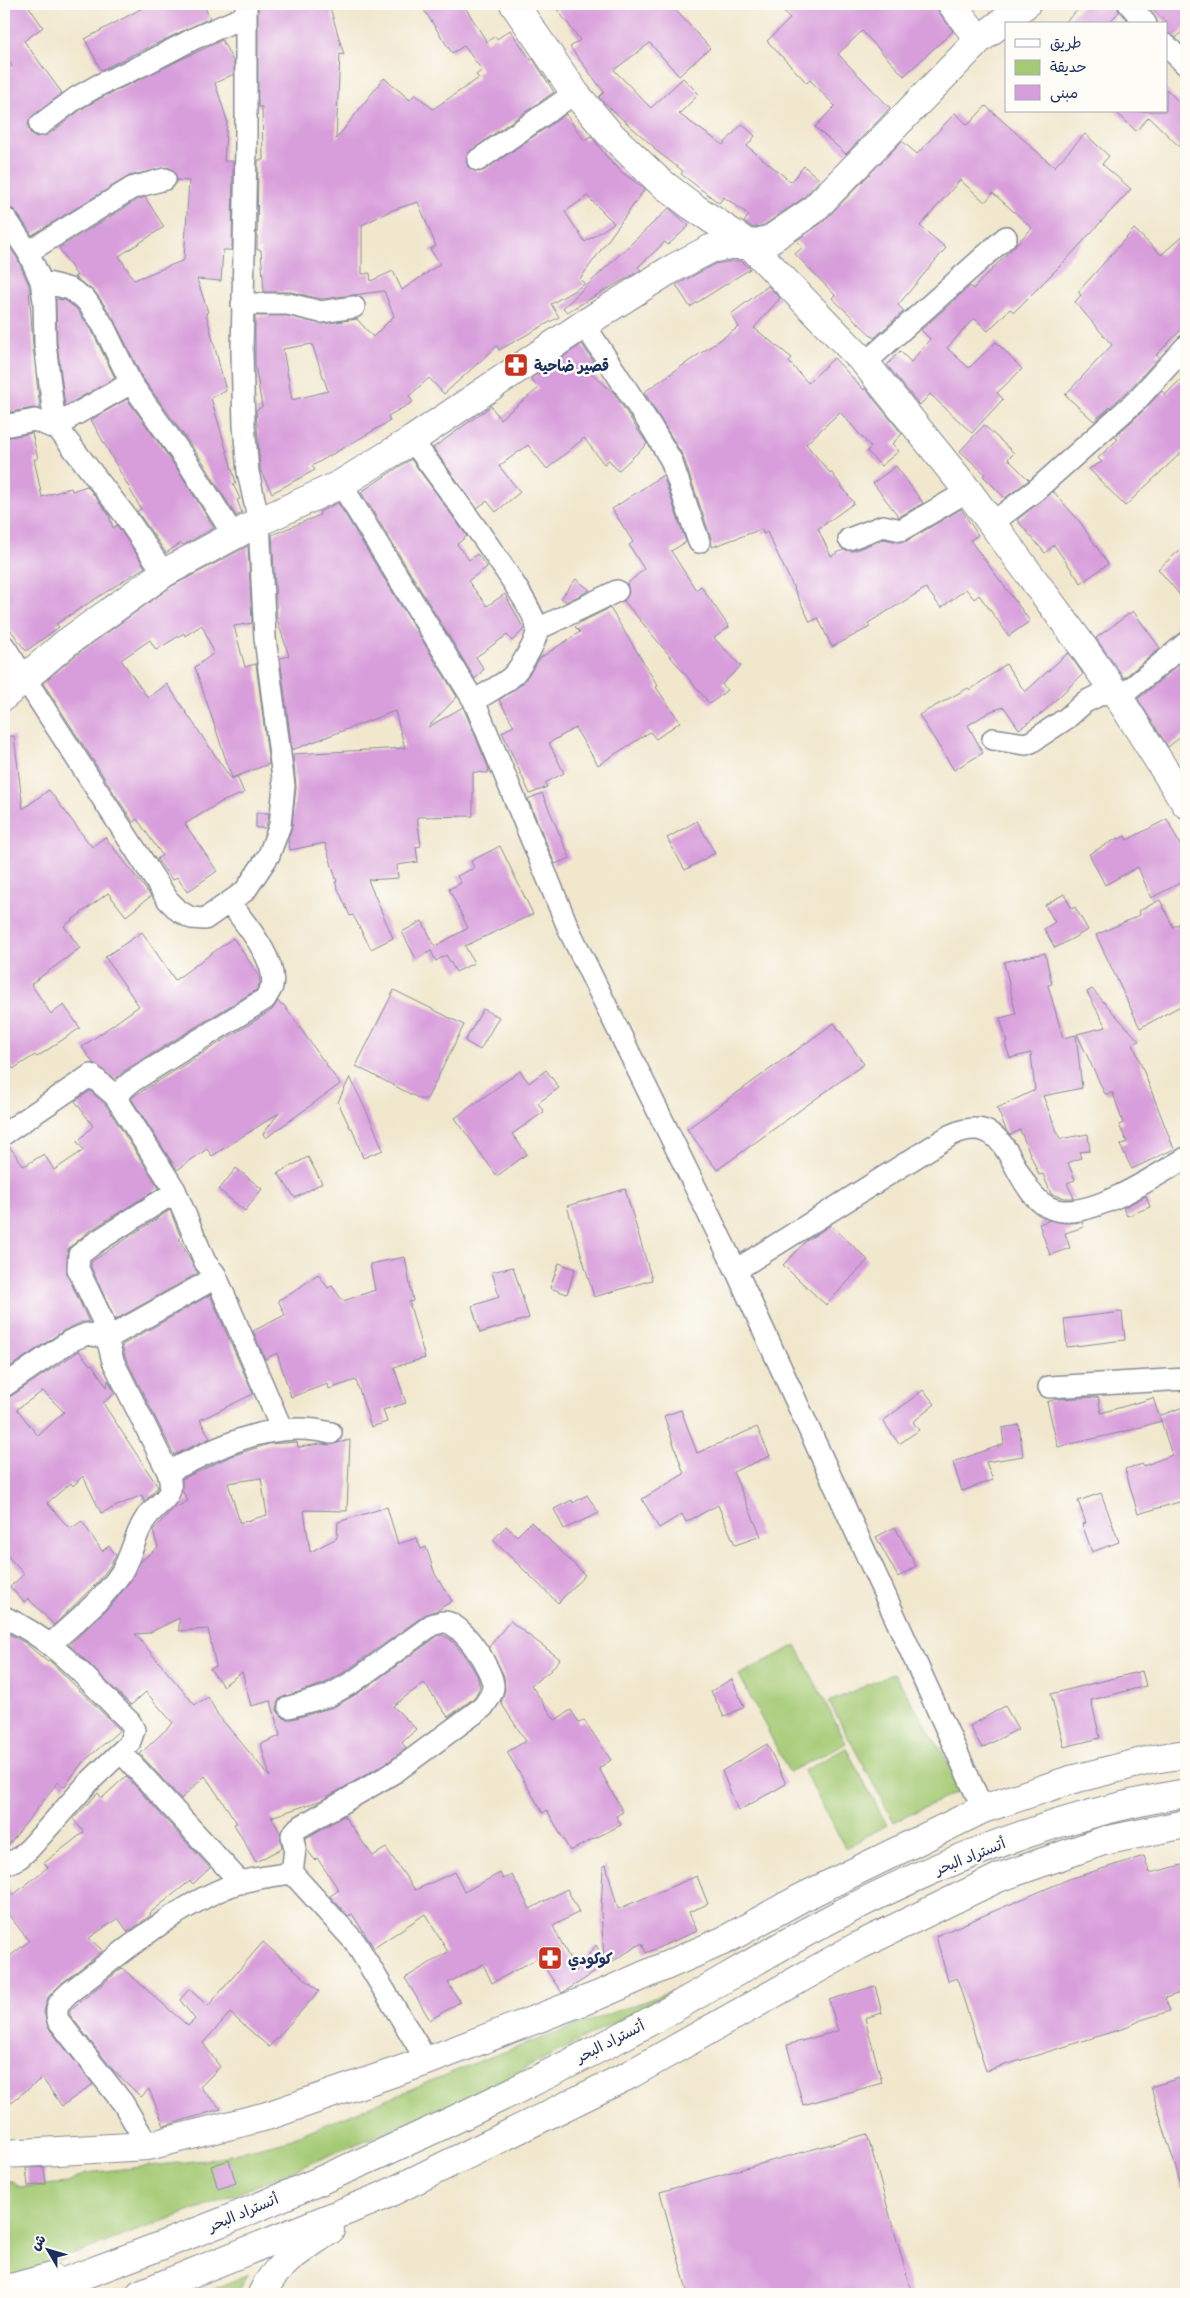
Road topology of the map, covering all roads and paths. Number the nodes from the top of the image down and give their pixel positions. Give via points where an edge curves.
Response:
1 (514, 4) edge
2 (952, 4) edge
3 (1026, 4) edge
4 (1129, 4) edge
5 (246, 10) edge
6 (1144, 22) edge
7 (979, 40) junction
8 (1168, 48) edge
9 (1186, 65) edge
10 (576, 93) junction
11 (40, 125) dead end
12 (478, 160) dead end
13 (164, 179) dead end
14 (4, 220) edge
15 (1006, 237) dead end
16 (750, 245) junction
17 (28, 252) junction
18 (41, 281) junction
19 (242, 304) junction
20 (354, 307) dead end
21 (584, 324) junction
22 (1186, 346) edge
23 (865, 363) junction
24 (131, 382) junction
25 (4, 426) edge
26 (59, 430) junction
27 (412, 440) junction
28 (341, 484) junction
29 (968, 492) junction
30 (258, 522) junction
31 (992, 523) junction
32 (234, 536) junction
33 (849, 539) dead end
34 (699, 542) dead end
35 (164, 573) junction
36 (617, 591) dead end
37 (538, 629) junction
38 (1186, 643) edge
39 (4, 646) edge
40 (13, 687) edge
41 (1115, 694) junction
42 (474, 701) junction
43 (993, 739) dead end
44 (1186, 804) edge
45 (230, 903) junction
46 (115, 1096) junction
47 (4, 1134) edge
48 (1186, 1158) edge
49 (176, 1192) junction
50 (736, 1270) junction
51 (215, 1274) junction
52 (108, 1338) junction
53 (1186, 1379) edge
54 (4, 1386) edge
55 (1049, 1387) dead end
56 (282, 1430) junction
57 (331, 1433) dead end
58 (168, 1472) junction
59 (4, 1617) edge
60 (51, 1644) junction
61 (289, 1706) dead end
62 (121, 1752) junction
63 (1186, 1754) edge
64 (1186, 1793) edge
65 (983, 1810) junction
66 (1186, 1824) edge
67 (4, 1864) edge
68 (292, 1873) junction
69 (241, 1883) junction
70 (427, 2061) junction
71 (148, 2146) junction
72 (4, 2154) edge
73 (381, 2197) junction
74 (151, 2249) junction
75 (4, 2290) edge
76 (32, 2294) edge
77 (140, 2294) edge
78 (262, 2294) edge

1 - 10 main road
2 - 7 main road
3 - 7 main road
4 - 6 street
5 - 11 street via 99,85
5 - 19 street
7 - 16 main road via 812,211 771,239
8 - 9 street
10 - 12 street
10 - 16 main road via 609,132 659,181
13 - 17 street via 132,188
14 - 17 street
15 - 23 street
16 - 21 main road via 710,249 690,258
16 - 23 main road
17 - 18 street
18 - 24 street via 70,289 86,300 103,325
18 - 26 street via 50,387
19 - 20 street via 288,304 321,312
19 - 30 street via 244,425 248,472
21 - 27 main road
21 - 34 street via 671,460
22 - 31 street via 1136,401 1036,490
23 - 29 main road
24 - 26 street via 69,418
24 - 32 street
25 - 26 street via 35,420
26 - 35 street via 124,514
27 - 28 main road
27 - 37 street via 505,570 533,614
28 - 30 main road
28 - 42 street
29 - 31 main road
29 - 33 street via 900,530 883,526
30 - 32 main road
30 - 45 street via 265,638 284,786 280,824 269,855 245,891
31 - 41 main road
32 - 35 main road
35 - 40 main road via 66,643
36 - 37 street
37 - 42 street via 529,652 511,678
38 - 41 street
39 - 40 street
40 - 45 street via 179,911 191,918 205,919
41 - 43 street via 1085,702 1031,742 1010,743
41 - 44 main road
42 - 50 street via 570,932
45 - 46 street via 254,935 271,967 272,987 265,999 131,1082
46 - 47 street via 91,1075
46 - 49 street
48 - 50 street via 1126,1192 1084,1209 1065,1211 1036,1201 1001,1142 990,1132 966,1129 951,1135
49 - 51 street via 205,1262
49 - 52 street via 79,1255 78,1270 102,1318
50 - 65 street
51 - 52 street via 206,1283
51 - 56 street
52 - 54 street via 87,1334 70,1341
52 - 58 street via 114,1361
53 - 55 street
56 - 57 street via 312,1428
56 - 58 street via 237,1439
58 - 60 street via 172,1485 170,1494 138,1532 121,1574
59 - 60 street
60 - 62 street via 130,1722 133,1738
61 - 68 street via 328,1696 434,1624 445,1622 455,1626 489,1667 493,1686 483,1707 395,1772 298,1828 292,1835 295,1849
62 - 67 street via 88,1783 30,1848 19,1858
62 - 69 street
63 - 65 main road via 1154,1758 1070,1780
64 - 74 main road, أتستراد البحر via 1137,1801 1067,1820 937,1869 846,1911 620,2038 404,2143
65 - 70 main road via 801,1898 724,1940 599,1995
66 - 73 main road, أتستراد البحر via 1104,1841 998,1878 858,1946 629,2075
68 - 69 street
68 - 70 street via 355,1942
69 - 71 street via 200,1899 58,2003 58,2020 123,2103
70 - 71 main road via 267,2116
71 - 72 main road
73 - 77 main road, أتستراد البحر
73 - 78 main road via 285,2262 269,2279
74 - 75 main road
74 - 76 main road, أتستراد البحر

